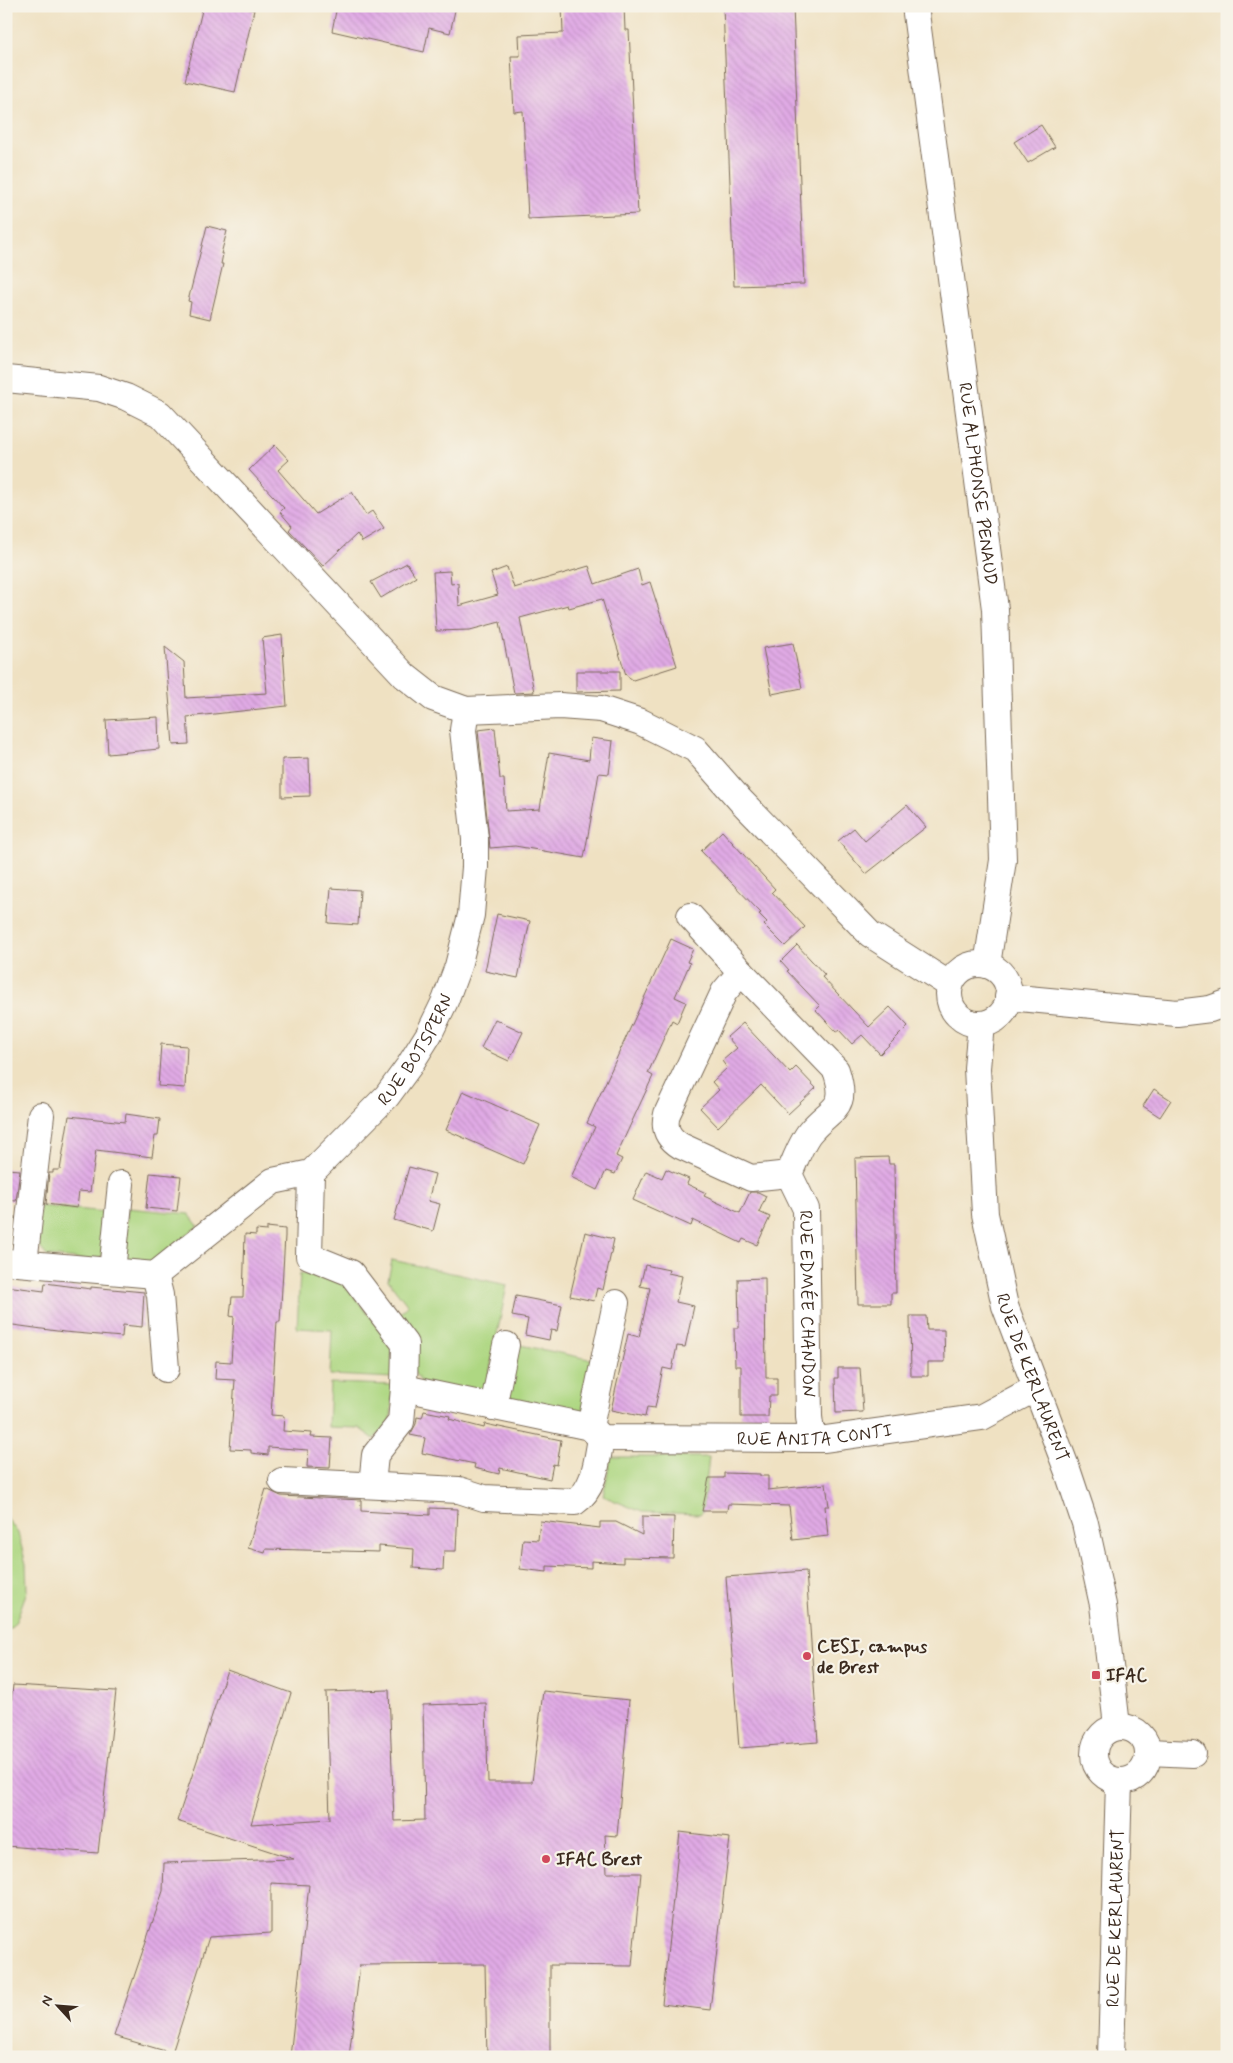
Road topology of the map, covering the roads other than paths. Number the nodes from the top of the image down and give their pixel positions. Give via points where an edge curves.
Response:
1 (915, 6) edge
2 (6, 378) edge
3 (466, 710) junction
4 (690, 916) dead end
5 (987, 965) junction
6 (742, 972) junction
7 (950, 985) junction
8 (1008, 993) junction
9 (1227, 1003) edge
10 (980, 1024) junction
11 (41, 1115) dead end
12 (310, 1173) junction
13 (789, 1174) junction
14 (121, 1184) dead end
15 (15, 1262) edge
16 (112, 1271) junction
17 (156, 1275) junction
18 (616, 1303) dead end
19 (506, 1345) dead end
20 (166, 1368) dead end
21 (404, 1388) junction
22 (1036, 1388) junction
23 (493, 1406) junction
24 (595, 1432) junction
25 (812, 1439) junction
26 (282, 1481) dead end
27 (372, 1485) junction
28 (1117, 1726) junction
29 (1148, 1752) junction
30 (1193, 1754) dead end
31 (1119, 1781) junction
32 (1111, 2057) edge

1 - 5 street, RUE ALPHONSE PENAUD via 994,609 1003,860
2 - 3 street via 99,388 160,414 405,676 433,698
3 - 7 street via 560,706 602,709 641,722 695,750 870,934
3 - 12 street, RUE BOTSPERN via 463,730 476,867 471,915 458,966 433,1026 409,1066 387,1096
4 - 6 street
5 - 7 street via 968,965 960,970
5 - 8 street via 1001,974
6 - 13 street via 836,1070 842,1088 836,1108 810,1133
6 - 13 street via 724,992 668,1114 665,1123 667,1133 681,1146 751,1178
7 - 10 street via 949,995 955,1012
8 - 9 street via 1177,1013 1210,1009
8 - 10 street via 1005,1007 999,1015
10 - 22 street, RUE DE KERLAURENT via 977,1068 985,1214 1005,1306
11 - 15 street
12 - 17 street via 273,1181
12 - 21 street via 309,1256 351,1273 405,1344
13 - 25 street, RUE EDMÉE CHANDON via 806,1209
14 - 16 street
15 - 16 street
16 - 17 street
17 - 20 street
18 - 24 street
19 - 23 street
21 - 23 street, RUE ANITA CONTI
21 - 27 street via 401,1422 375,1455
22 - 25 street, RUE ANITA CONTI via 982,1416
22 - 28 street, RUE DE KERLAURENT via 1085,1523 1103,1604
23 - 24 street, RUE ANITA CONTI
24 - 25 street, RUE ANITA CONTI
24 - 27 street via 589,1489 575,1502 484,1498 459,1490
26 - 27 street
28 - 29 street via 1134,1730 1146,1743
28 - 31 street via 1101,1735 1093,1752 1094,1761 1104,1775
29 - 30 street
29 - 31 street via 1143,1770 1128,1780
31 - 32 street, RUE DE KERLAURENT

